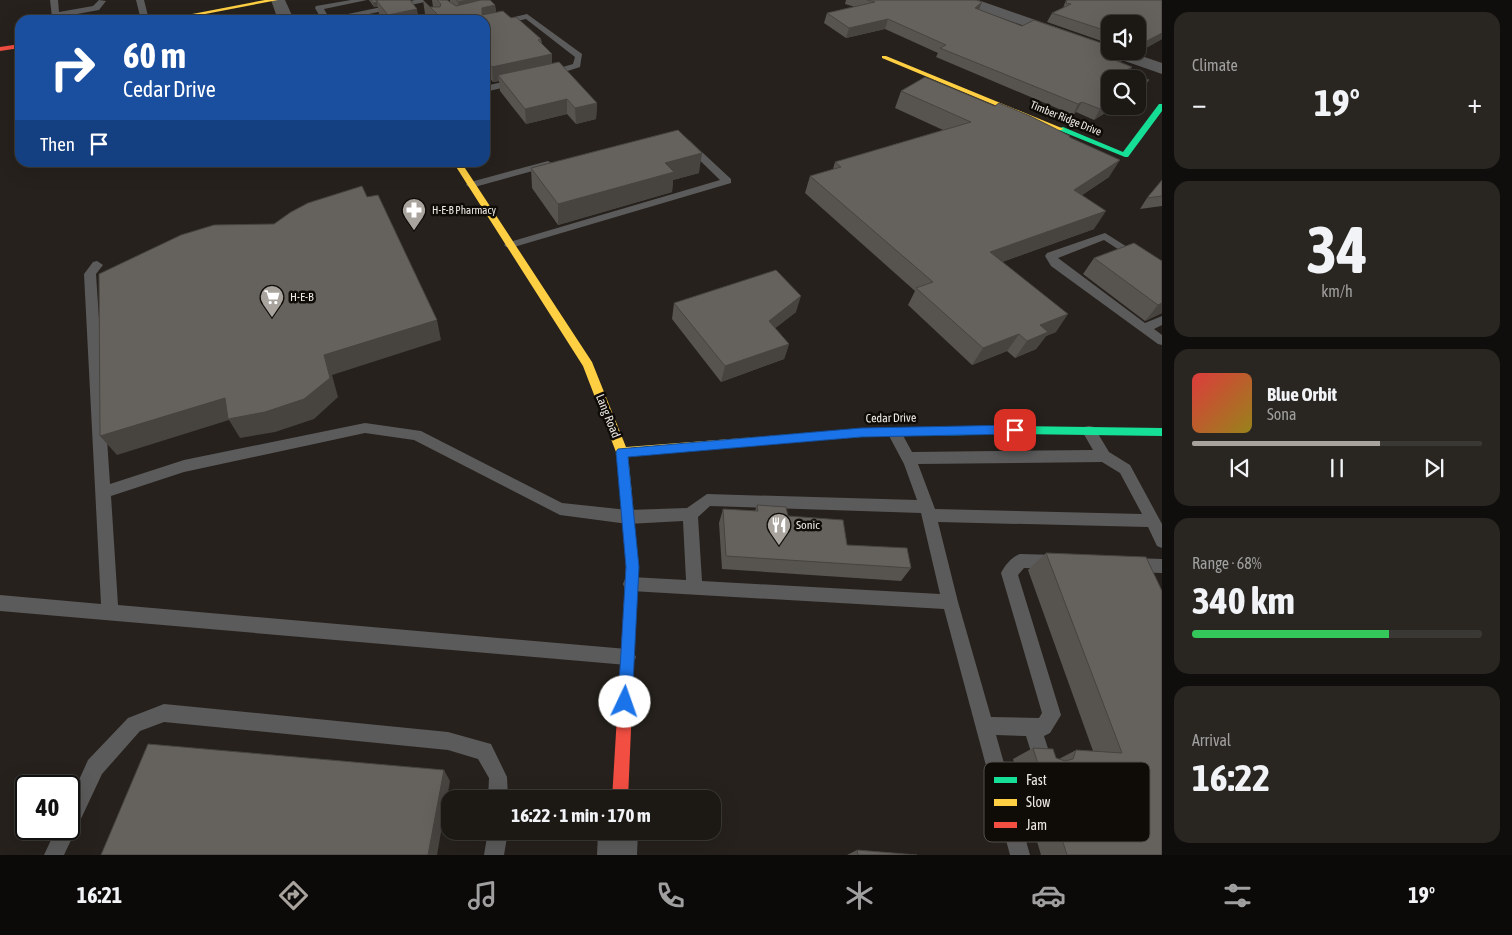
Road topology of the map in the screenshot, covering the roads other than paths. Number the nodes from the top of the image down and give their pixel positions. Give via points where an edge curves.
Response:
1 (54, 0) edge
2 (140, 0) edge
3 (277, 0) edge
4 (359, 0) edge
5 (964, 0) edge
6 (102, 1) edge
7 (422, 3) edge
8 (55, 15) edge
9 (77, 15) edge
10 (144, 15) edge
11 (192, 15) edge
12 (284, 15) edge
13 (323, 15) edge
14 (350, 15) edge
15 (490, 25) edge
16 (15, 47) edge
17 (1101, 47) edge
18 (0, 49) edge
19 (884, 57) dead end
20 (1136, 60) edge
21 (1162, 69) edge
22 (542, 76) edge
23 (523, 80) edge
24 (490, 88) edge
25 (1162, 106) edge
26 (680, 136) edge
27 (554, 163) edge
28 (460, 167) edge
29 (471, 185) junction
30 (510, 245) junction
31 (97, 265) dead end
32 (1162, 274) edge
33 (1162, 320) edge
34 (1144, 328) junction
35 (1162, 341) edge
36 (1089, 431) junction
37 (894, 432) junction
38 (1162, 432) edge
39 (622, 452) junction
40 (1104, 456) junction
41 (908, 458) junction
42 (103, 492) junction
43 (928, 511) junction
44 (690, 514) junction
45 (628, 517) junction
46 (1153, 521) junction
47 (1162, 541) edge
48 (1077, 563) edge
49 (1114, 564) edge
50 (1162, 566) edge
51 (631, 584) junction
52 (694, 588) junction
53 (950, 602) junction
54 (0, 604) edge
55 (110, 613) junction
56 (628, 657) junction
57 (985, 726) junction
58 (1032, 726) junction
59 (1043, 761) edge
60 (995, 762) edge
61 (498, 790) edge
62 (621, 790) edge
63 (80, 799) edge
64 (61, 840) edge
65 (496, 840) edge
66 (618, 840) edge
67 (1016, 842) edge
68 (54, 855) edge
69 (494, 855) edge
70 (617, 855) edge
71 (1020, 855) edge

1 - 8 lane
2 - 10 lane
3 - 11 street
3 - 12 street
4 - 13 lane via 319,8
5 - 17 street via 1015,12
6 - 9 lane via 96,8
7 - 14 lane
15 - 22 lane via 527,16 579,56 577,65
16 - 18 street
19 - 25 street, Timber Ridge Drive via 1125,155
20 - 21 street
23 - 24 lane
26 - 30 lane via 727,181
27 - 29 lane
28 - 29 street, Lang Road
29 - 30 street, Lang Road
30 - 39 street, Lang Road via 588,365
31 - 42 lane via 90,274
32 - 34 lane via 1105,236 1051,256 1055,263
33 - 34 lane
34 - 35 lane
36 - 37 street, Cedar Drive
36 - 38 street, Cedar Drive
36 - 40 lane
37 - 39 street, Cedar Drive
37 - 41 lane
39 - 45 street, Lang Road
40 - 41 lane
40 - 46 lane via 1125,469
41 - 43 lane
42 - 45 lane via 184,466 365,428 416,435 560,509
42 - 55 lane
43 - 44 lane via 707,500
43 - 46 lane
43 - 53 lane
44 - 45 lane
44 - 52 lane
45 - 51 street, Lang Road
46 - 47 lane
48 - 58 lane via 1020,560 1009,573 1052,715 1044,727
49 - 50 lane
51 - 52 lane
51 - 56 street, Lang Road
52 - 53 lane
53 - 57 lane
54 - 55 lane
55 - 56 lane
56 - 62 street, Lang Road
57 - 58 lane
57 - 60 lane
58 - 59 lane
61 - 63 lane via 498,777 484,751 448,741 164,713 134,724 95,767
64 - 68 lane
65 - 69 lane
66 - 70 street
67 - 71 lane

